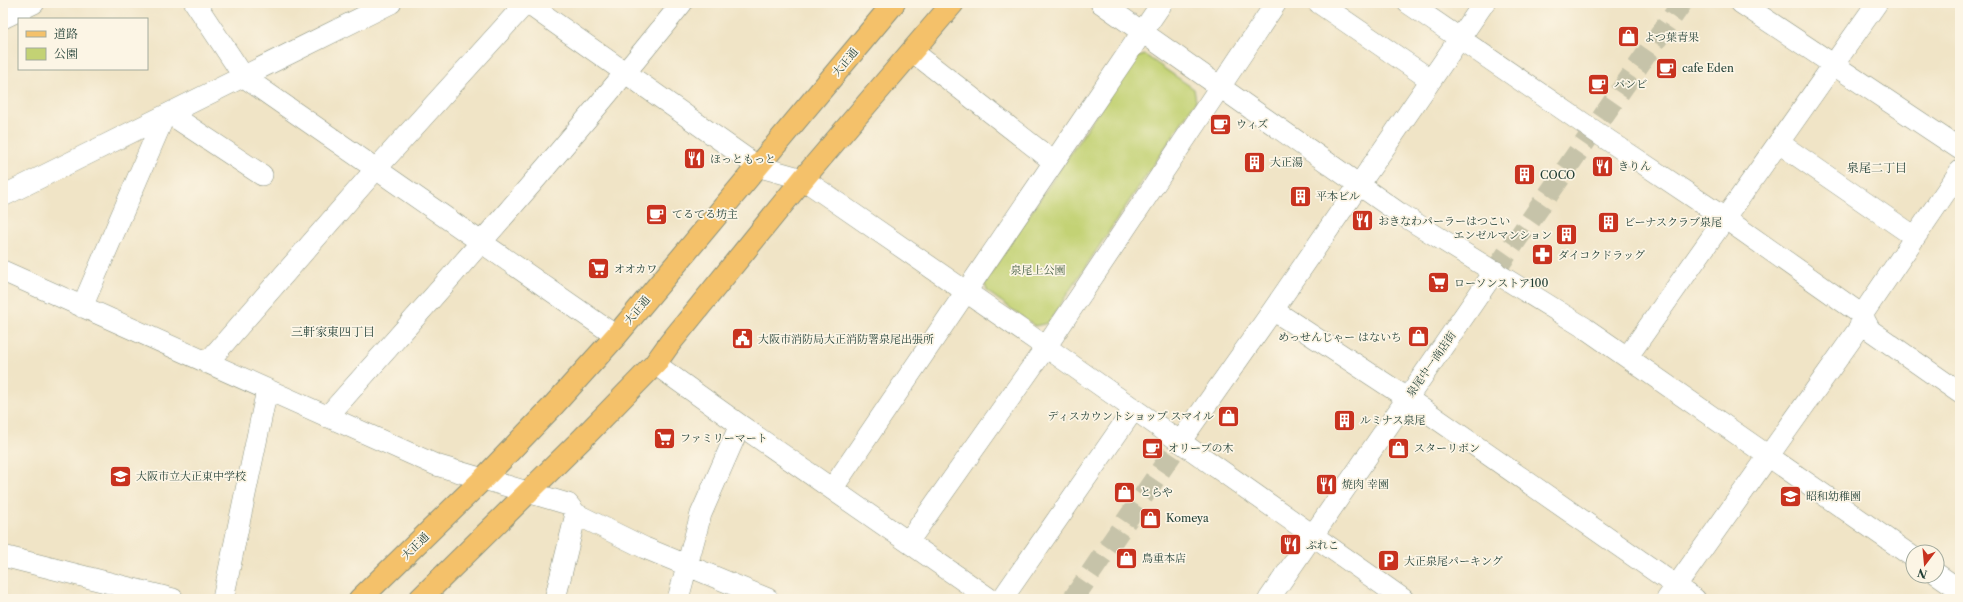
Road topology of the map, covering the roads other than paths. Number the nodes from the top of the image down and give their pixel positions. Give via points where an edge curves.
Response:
1 (34, 3) edge
2 (195, 3) edge
3 (391, 3) edge
4 (527, 3) edge
5 (682, 3) edge
6 (894, 3) edge
7 (953, 3) edge
8 (1101, 3) edge
9 (1162, 3) edge
10 (1276, 3) edge
11 (1319, 3) edge
12 (1408, 3) edge
13 (1484, 3) edge
14 (1741, 3) edge
15 (1877, 3) edge
16 (3, 18) edge
17 (1142, 32) junction
18 (1459, 39) junction
19 (912, 51) junction
20 (1834, 65) junction
21 (626, 73) junction
22 (244, 77) junction
23 (1431, 80) junction
24 (1219, 87) junction
25 (167, 115) junction
26 (1779, 143) junction
27 (1960, 149) edge
28 (1054, 162) junction
29 (757, 166) junction
30 (376, 169) junction
31 (1960, 172) edge
32 (262, 175) dead end
33 (803, 179) junction
34 (1359, 185) junction
35 (3, 196) edge
36 (1726, 218) junction
37 (1915, 237) junction
38 (481, 244) junction
39 (3, 271) edge
40 (1495, 271) junction
41 (965, 291) junction
42 (82, 307) junction
43 (1273, 310) junction
44 (1862, 315) junction
45 (616, 336) junction
46 (1046, 347) junction
47 (1628, 356) junction
48 (206, 363) junction
49 (655, 364) junction
50 (267, 390) junction
51 (1960, 393) edge
52 (1407, 398) junction
53 (1134, 409) junction
54 (328, 417) junction
55 (740, 425) junction
56 (1180, 442) junction
57 (1767, 456) junction
58 (483, 479) junction
59 (832, 489) junction
60 (528, 492) junction
61 (576, 514) junction
62 (1312, 535) junction
63 (908, 542) junction
64 (1905, 551) edge
65 (3, 556) edge
66 (687, 565) junction
67 (1945, 580) edge
68 (1960, 590) edge
69 (1672, 592) edge
70 (174, 599) edge
71 (223, 599) edge
72 (360, 599) edge
73 (420, 599) edge
74 (555, 599) edge
75 (678, 599) edge
76 (768, 599) edge
77 (990, 599) edge
78 (1002, 599) edge
79 (1269, 599) edge
80 (1403, 599) edge
81 (1695, 599) edge

1 - 16 street
2 - 22 street
3 - 22 street
4 - 21 street
4 - 30 street
5 - 21 street
6 - 29 main road, 大正通
7 - 19 main road
8 - 17 street
9 - 17 street
10 - 24 street
11 - 23 street
12 - 18 street
13 - 18 street
14 - 20 street
15 - 20 street
17 - 24 street
17 - 28 street
18 - 23 street
18 - 36 street
19 - 28 street
19 - 33 main road
20 - 26 street
20 - 27 street
21 - 29 street
21 - 38 street
22 - 25 street
22 - 30 street
23 - 34 street
24 - 34 street
24 - 46 street
25 - 32 street
25 - 35 street
25 - 42 street
26 - 36 street
26 - 37 street
28 - 41 street
29 - 33 street
29 - 45 main road, 大正通
30 - 38 street
30 - 48 street
31 - 37 street
33 - 41 street
33 - 49 main road via 670,342
34 - 40 street via 1399,213
34 - 43 street
36 - 44 street
36 - 47 street
37 - 44 street
38 - 45 street
38 - 54 street
39 - 42 street
40 - 47 street
40 - 52 street, 泉尾中一商店街
41 - 46 street
41 - 59 street
42 - 48 street
43 - 52 street
43 - 56 street
44 - 51 street via 1870,330
44 - 57 street via 1860,327
45 - 58 main road, 大正通
46 - 53 street
46 - 63 street
47 - 57 street
48 - 50 street
49 - 55 street
49 - 60 main road
50 - 54 street
50 - 71 street
52 - 62 street, 泉尾中一商店街
52 - 69 street
53 - 56 street
53 - 78 street
54 - 58 street via 436,465
55 - 59 street
55 - 66 street via 701,514
56 - 62 street
57 - 64 street
57 - 69 street
58 - 60 street
58 - 72 main road, 大正通
59 - 63 street
60 - 61 street via 568,504
60 - 73 main road
61 - 66 street via 645,548
61 - 74 street
62 - 79 street, 泉尾中一商店街
62 - 80 street
63 - 77 street
65 - 70 street
66 - 75 street
66 - 76 street
67 - 68 street
69 - 81 street

